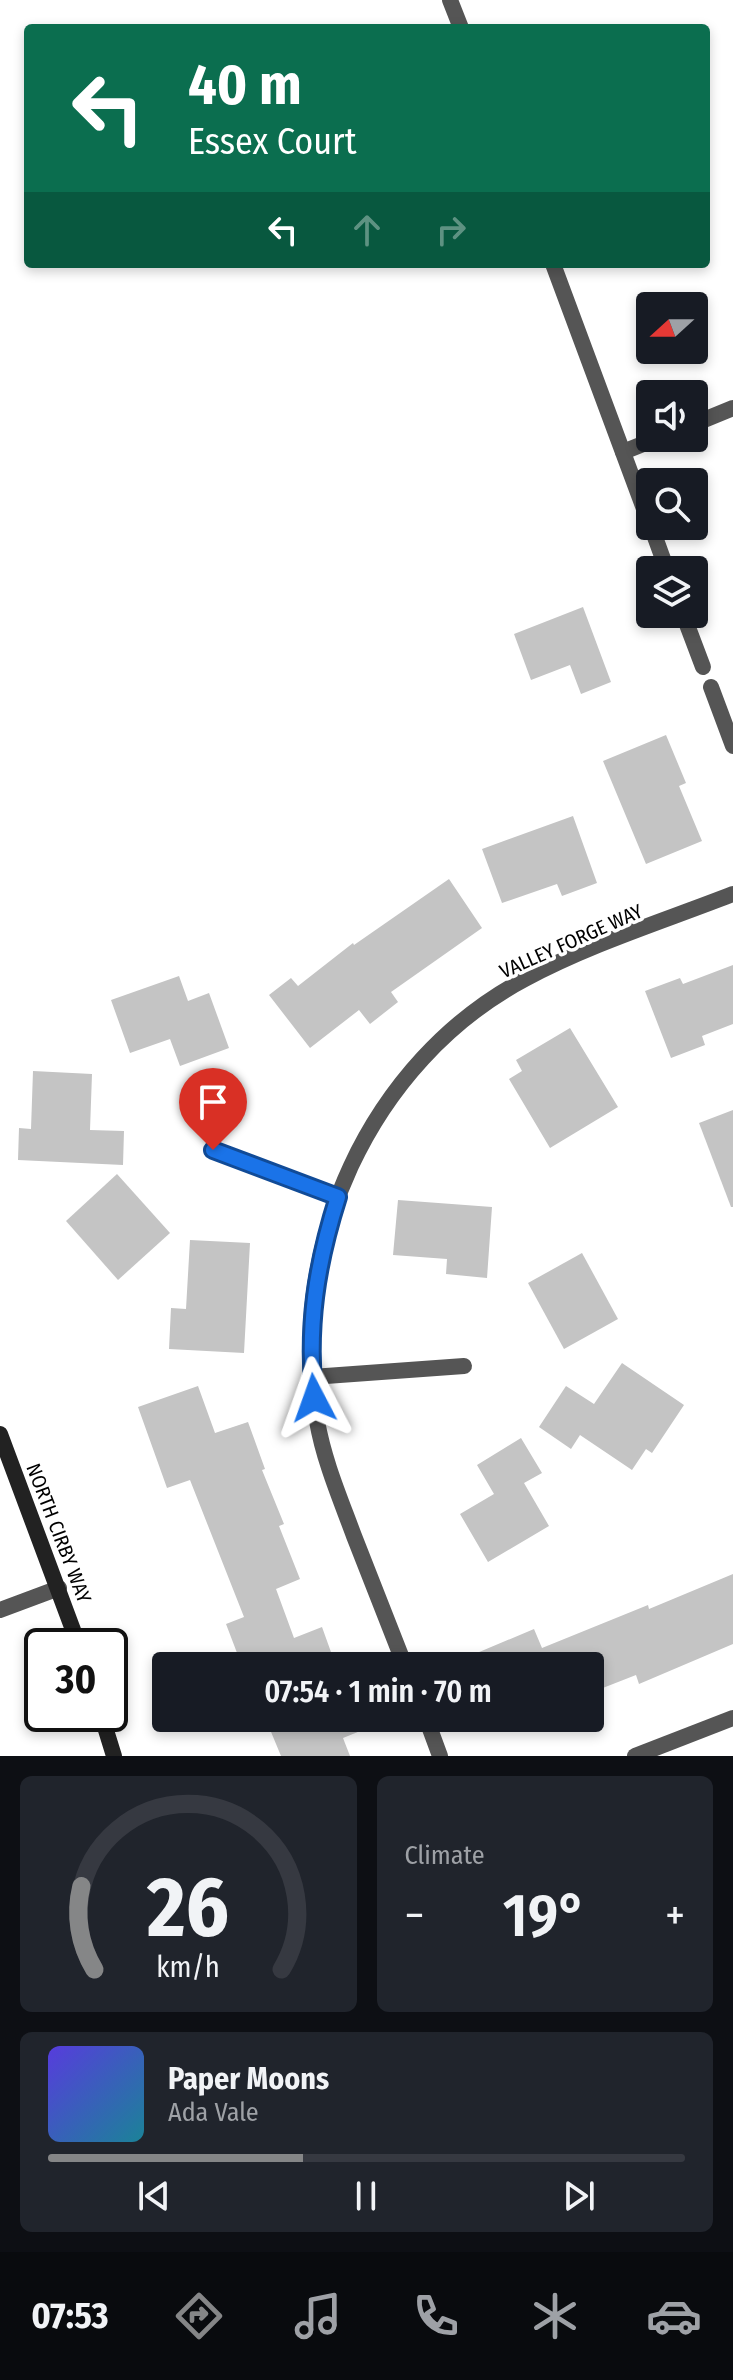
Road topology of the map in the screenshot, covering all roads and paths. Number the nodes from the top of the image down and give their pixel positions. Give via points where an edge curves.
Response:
1 (450, 0) edge
2 (459, 24) edge
3 (554, 268) edge
4 (733, 408) edge
5 (708, 418) edge
6 (636, 447) edge
7 (623, 452) junction
8 (636, 487) edge
9 (688, 628) edge
10 (703, 667) dead end
11 (711, 687) dead end
12 (733, 746) edge
13 (733, 894) edge
14 (213, 1150) dead end
15 (338, 1197) junction
16 (464, 1366) dead end
17 (312, 1377) junction
18 (0, 1434) edge
19 (59, 1588) junction
20 (0, 1610) edge
21 (73, 1628) edge
22 (400, 1652) edge
23 (733, 1718) edge
24 (107, 1732) edge
25 (431, 1732) edge
26 (114, 1756) edge
27 (440, 1756) edge
28 (635, 1756) edge

1 - 2 street
3 - 7 street
4 - 5 street
6 - 7 street
7 - 8 street
9 - 10 street
11 - 12 street
13 - 15 street, VALLEY FORGE WAY via 577,955 480,1007 403,1080 354,1159
14 - 15 street
15 - 17 street, VALLEY FORGE WAY via 315,1286
16 - 17 street
17 - 22 street, VALLEY FORGE WAY via 324,1455
18 - 19 street, NORTH CIRBY WAY
19 - 20 street
19 - 21 street, NORTH CIRBY WAY
23 - 28 street
24 - 26 street
25 - 27 street

